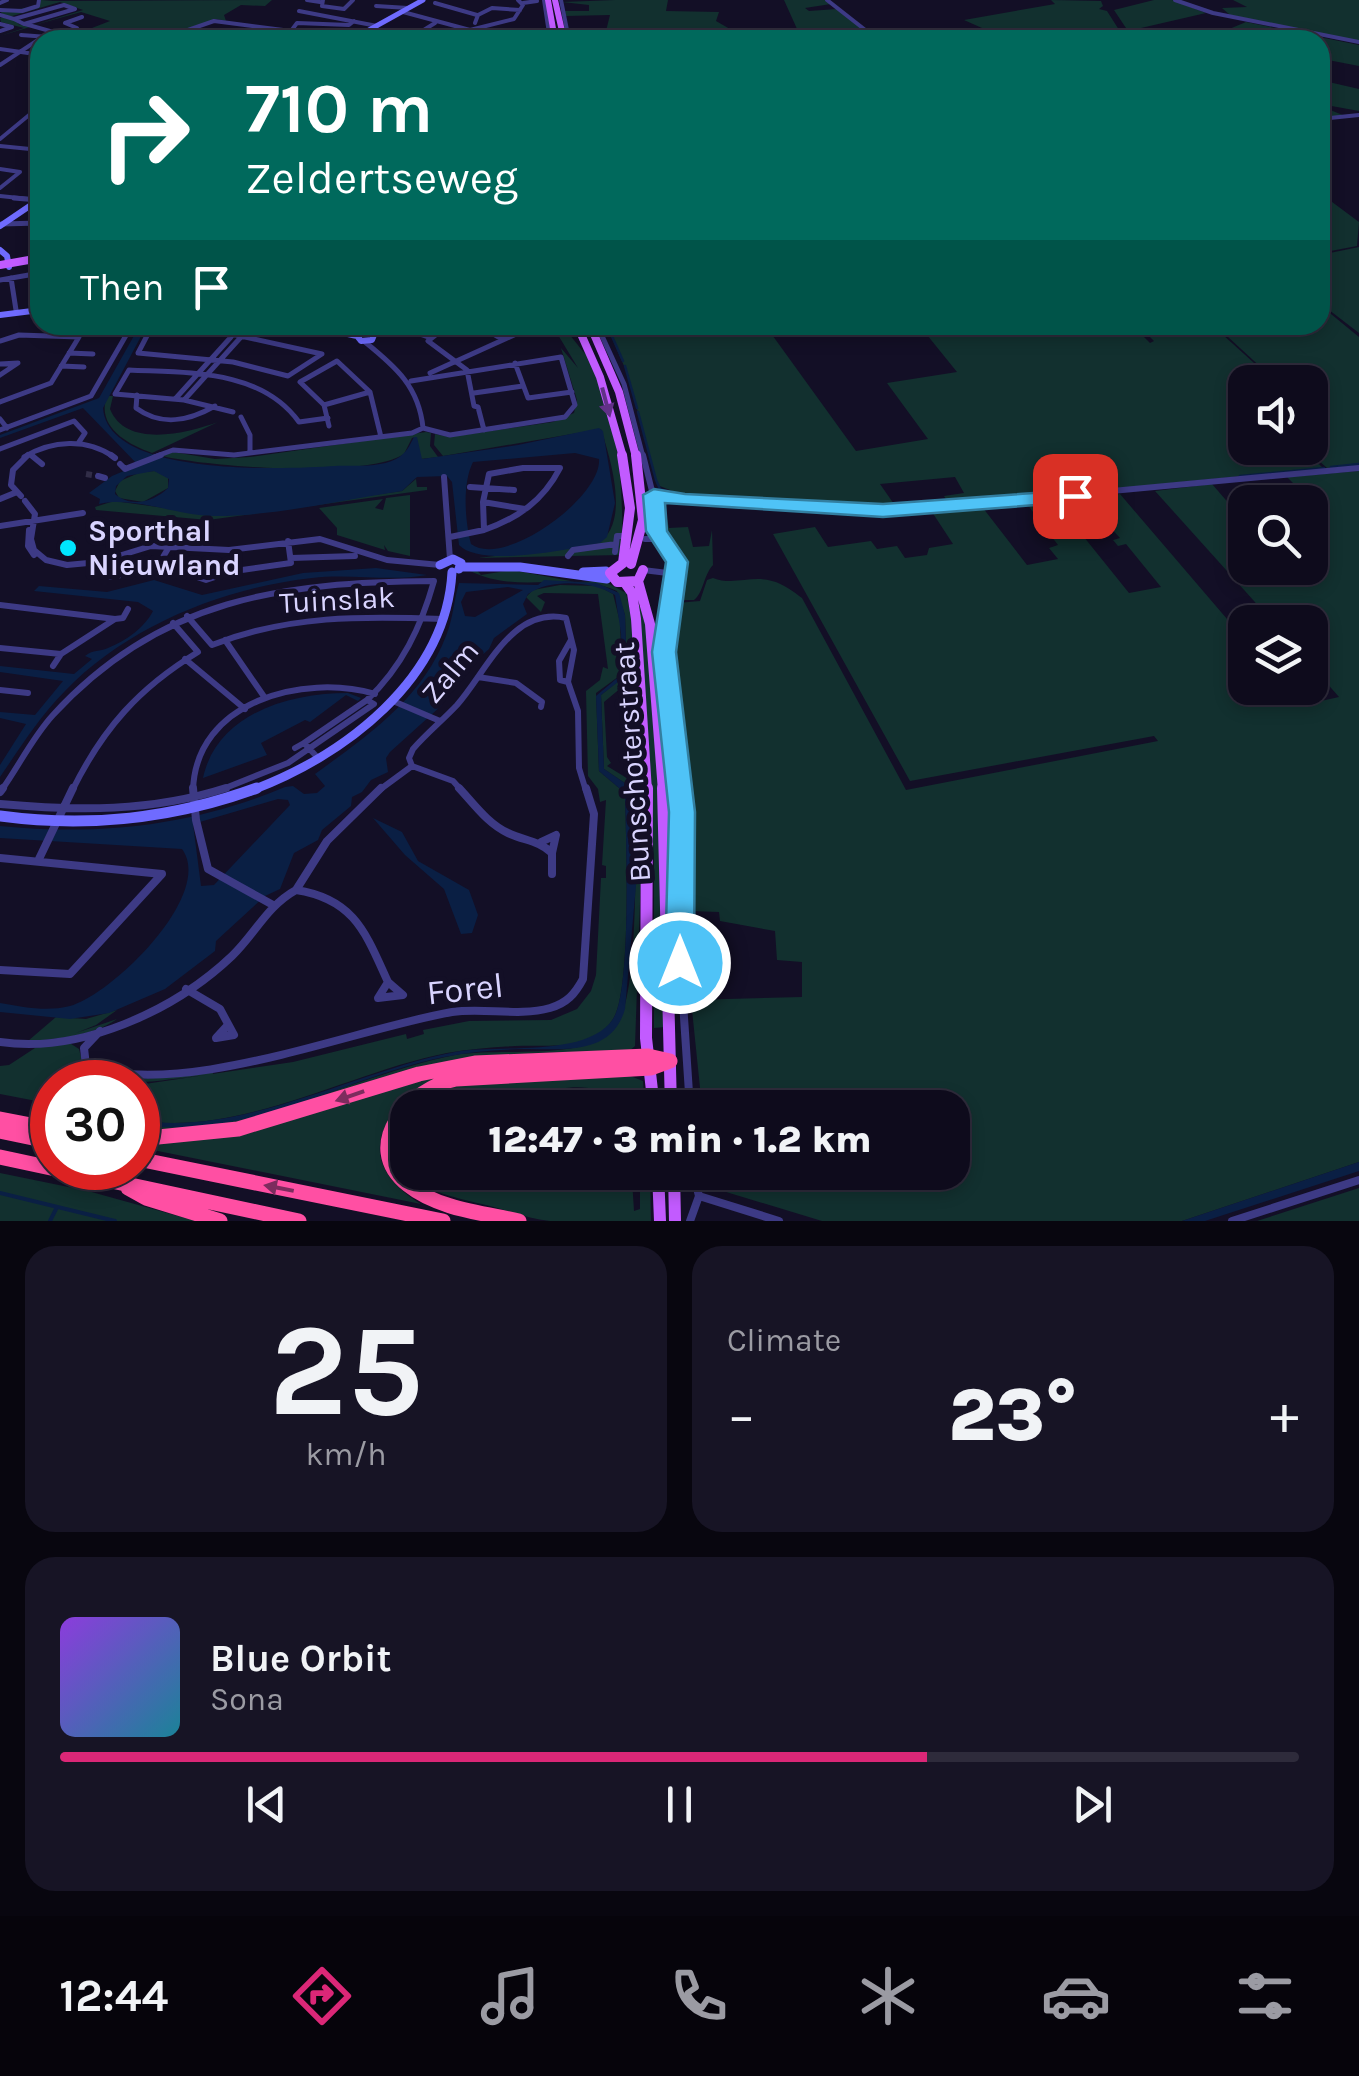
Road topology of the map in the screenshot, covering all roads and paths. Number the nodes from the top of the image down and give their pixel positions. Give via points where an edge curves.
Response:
1 (6, 0) edge
2 (39, 0) edge
3 (308, 0) edge
4 (353, 0) edge
5 (410, 0) edge
6 (552, 0) edge
7 (827, 0) edge
8 (1175, 0) edge
9 (321, 1) edge
10 (422, 1) edge
11 (520, 1) edge
12 (537, 1) edge
13 (435, 2) dead end
14 (0, 3) edge
15 (465, 3) dead end
16 (376, 6) dead end
17 (448, 6) junction
18 (457, 9) junction
19 (298, 10) dead end
20 (406, 10) junction
21 (520, 10) junction
22 (43, 11) junction
23 (309, 13) junction
24 (478, 15) junction
25 (53, 16) junction
26 (427, 17) junction
27 (1, 18) edge
28 (82, 18) dead end
29 (302, 18) dead end
30 (14, 20) junction
31 (354, 21) junction
32 (436, 23) junction
33 (474, 23) dead end
34 (24, 24) junction
35 (377, 26) junction
36 (41, 30) edge
37 (70, 30) edge
38 (190, 30) edge
39 (291, 30) edge
40 (291, 30) edge
41 (368, 30) edge
42 (423, 30) edge
43 (552, 30) edge
44 (562, 30) edge
45 (865, 30) edge
46 (1299, 30) edge
47 (0, 31) edge
48 (1330, 36) edge
49 (1359, 42) edge
50 (30, 45) edge
51 (0, 49) edge
52 (18, 52) junction
53 (28, 53) dead end
54 (0, 58) edge
55 (9, 58) junction
56 (0, 66) edge
57 (30, 115) edge
58 (1359, 116) edge
59 (26, 118) junction
60 (30, 118) edge
61 (1330, 119) edge
62 (0, 142) edge
63 (30, 148) edge
64 (0, 169) edge
65 (0, 188) edge
66 (0, 196) edge
67 (30, 199) edge
68 (30, 206) edge
69 (30, 223) edge
70 (1, 224) edge
71 (0, 250) edge
72 (30, 262) edge
73 (4, 266) edge
74 (30, 274) edge
75 (11, 278) junction
76 (0, 280) edge
77 (16, 310) junction
78 (30, 310) edge
79 (0, 315) edge
80 (126, 335) edge
81 (147, 335) edge
82 (222, 335) edge
83 (351, 335) edge
84 (372, 335) edge
85 (423, 335) edge
86 (435, 335) edge
87 (495, 335) edge
88 (515, 335) edge
89 (581, 335) edge
90 (598, 335) edge
91 (599, 335) edge
92 (236, 336) junction
93 (370, 337) junction
94 (431, 338) junction
95 (504, 340) junction
96 (0, 341) edge
97 (69, 353) junction
98 (93, 354) dead end
99 (322, 354) joint
100 (210, 359) junction
101 (220, 360) junction
102 (459, 360) junction
103 (0, 364) edge
104 (516, 364) junction
105 (61, 366) junction
106 (84, 367) dead end
107 (468, 370) junction
108 (0, 374) edge
109 (196, 375) junction
110 (205, 376) junction
111 (411, 381) junction
112 (523, 386) junction
113 (272, 392) joint
114 (370, 392) junction
115 (572, 392) junction
116 (474, 393) junction
117 (136, 395) junction
118 (176, 399) junction
119 (184, 400) junction
120 (0, 402) edge
121 (324, 405) junction
122 (215, 406) junction
123 (233, 412) dead end
124 (241, 417) dead end
125 (0, 420) edge
126 (423, 428) junction
127 (4, 429) edge
128 (484, 430) junction
129 (381, 437) junction
130 (79, 442) junction
131 (0, 449) edge
132 (30, 454) junction
133 (250, 454) junction
134 (42, 464) dead end
135 (1359, 468) edge
136 (444, 478) dead end
137 (470, 487) dead end
138 (485, 488) junction
139 (514, 490) dead end
140 (654, 495) junction
141 (23, 498) junction
142 (0, 500) edge
143 (483, 502) junction
144 (526, 509) junction
145 (83, 513) dead end
146 (35, 521) junction
147 (0, 526) edge
148 (484, 532) junction
149 (622, 536) dead end
150 (454, 537) junction
151 (661, 539) junction
152 (288, 541) junction
153 (169, 547) junction
154 (141, 548) junction
155 (649, 553) dead end
156 (354, 556) dead end
157 (568, 556) dead end
158 (450, 559) joint
159 (291, 560) junction
160 (100, 564) junction
161 (157, 567) junction
162 (452, 568) junction
163 (631, 570) junction
164 (676, 574) junction
165 (607, 576) junction
166 (0, 605) edge
167 (128, 608) dead end
168 (424, 618) junction
169 (115, 619) junction
170 (443, 619) junction
171 (179, 620) junction
172 (572, 639) junction
173 (225, 640) junction
174 (0, 648) edge
175 (60, 654) junction
176 (185, 659) junction
177 (53, 666) dead end
178 (478, 677) junction
179 (568, 682) junction
180 (0, 690) edge
181 (28, 693) dead end
182 (375, 694) junction
183 (266, 698) junction
184 (396, 701) junction
185 (541, 707) dead end
186 (246, 709) junction
187 (436, 719) junction
188 (295, 748) dead end
189 (311, 751) junction
190 (412, 766) junction
191 (0, 792) edge
192 (0, 804) edge
193 (196, 812) junction
194 (0, 816) edge
195 (57, 821) junction
196 (540, 842) junction
197 (552, 853) junction
198 (0, 858) edge
199 (38, 861) junction
200 (552, 874) dead end
201 (296, 890) junction
202 (270, 903) junction
203 (0, 970) edge
204 (388, 982) junction
205 (186, 989) junction
206 (226, 1026) dead end
207 (100, 1031) junction
208 (70, 1040) junction
209 (0, 1042) edge
210 (84, 1048) junction
211 (670, 1061) junction
212 (649, 1062) junction
213 (652, 1090) edge
214 (670, 1090) edge
215 (689, 1090) edge
216 (0, 1119) edge
217 (30, 1125) edge
218 (0, 1130) edge
219 (30, 1137) edge
220 (160, 1137) edge
221 (0, 1157) edge
222 (30, 1163) edge
223 (160, 1163) edge
224 (1359, 1180) edge
225 (131, 1190) edge
226 (157, 1190) edge
227 (659, 1190) edge
228 (674, 1190) edge
229 (698, 1190) edge
230 (699, 1196) junction
231 (220, 1221) edge
232 (300, 1221) edge
233 (444, 1221) edge
234 (518, 1221) edge
235 (660, 1221) edge
236 (675, 1221) edge
237 (690, 1221) edge
238 (779, 1221) edge
239 (1232, 1221) edge

1 - 14 street
2 - 27 street
3 - 9 street
4 - 9 street via 344,9
5 - 10 street
6 - 43 main road
6 - 44 main road
7 - 45 street
8 - 46 street
10 - 20 street
11 - 12 street
11 - 21 street
13 - 17 street
15 - 18 street
16 - 20 street
17 - 18 street
17 - 26 street
18 - 24 street
19 - 23 street
20 - 26 street
20 - 35 street
21 - 24 street via 492,8
21 - 32 street via 510,21 476,30
22 - 25 street
22 - 25 street via 75,9
22 - 30 street
23 - 29 street
23 - 31 street
24 - 33 street
25 - 34 street
26 - 32 street
27 - 30 street
27 - 47 street via 12,27
28 - 37 street via 65,22 79,27
30 - 34 street
31 - 35 street
31 - 39 street via 297,23
32 - 42 street
34 - 36 street
35 - 41 street
38 - 40 street via 214,21
48 - 49 street
50 - 52 street
51 - 52 street
52 - 53 street
52 - 55 street
54 - 55 street
55 - 56 street
57 - 59 street
58 - 61 street
59 - 60 street
59 - 62 street
62 - 63 street
64 - 65 street via 20,172
66 - 67 street
68 - 70 street
69 - 70 street
71 - 73 street
72 - 73 main road
74 - 75 street
75 - 76 street
75 - 77 street
77 - 78 street
77 - 79 street
80 - 127 street via 93,394
81 - 100 street via 138,353
82 - 92 street
83 - 93 street
84 - 93 street
85 - 94 street
86 - 94 street
87 - 95 street
88 - 95 street
89 -> 163 main road, Bunschoterstraat via 619,450 630,508
90 - 163 main road, Bunschoterstraat via 640,479 643,520
91 - 140 street, Bunschoterstraat via 624,384
92 - 99 street
92 - 100 street
92 - 101 street
93 - 111 street
94 - 102 street
95 - 102 street
96 - 97 street via 78,336
97 - 98 street
97 - 105 street
99 - 101 street via 288,376
100 - 101 street
100 - 109 street
101 - 110 street
102 - 107 street
102 - 111 street
103 - 108 street via 18,363
104 - 107 street
104 - 112 street
104 - 115 street via 561,357
105 - 106 street
105 - 120 street via 51,383
107 - 111 street
107 - 116 street
109 - 110 street
109 - 117 street via 129,370 114,394
109 - 118 street
110 - 113 street
110 - 119 street
111 - 126 street
112 - 115 street via 528,398
112 - 116 street
113 - 121 street via 300,426 328,422
114 - 121 street
114 - 121 street via 338,362 300,382
114 - 129 street
115 - 128 street via 574,409 566,417
116 - 128 street
117 - 118 street
117 - 122 street via 136,408 154,419 182,420
118 - 119 street
119 - 122 street
122 - 123 street
124 - 133 street
125 - 127 street
126 - 128 street via 450,434
126 - 129 street
129 - 133 street
130 - 131 street via 85,433 74,421
130 - 132 street
130 - 133 street via 102,446 119,463 178,449
132 - 134 street
132 - 141 street via 11,474
135 - 140 street via 906,510
136 - 150 street
137 - 138 street
138 - 139 street
138 - 143 street
138 - 144 street via 492,472 559,467
140 - 151 street, Bunschoterstraat
141 - 142 street
141 - 146 street
143 - 144 street
143 - 148 street
144 - 148 street
145 - 146 street
146 - 147 street
146 - 154 street via 34,550 57,563 99,562
146 - 160 street via 27,538 37,558 63,567
148 - 150 street
149 - 163 street
150 - 158 street
151 - 155 street via 647,539
151 - 164 street, Bunschoterstraat via 676,558
152 - 153 street via 230,550
152 - 159 street
152 - 162 street via 330,540 387,560
153 - 154 street
153 - 161 street
154 - 160 street
156 - 159 street
157 - 163 street via 574,550
158 - 162 street
159 - 161 street via 207,581
160 - 161 street via 99,574 114,576
162 - 165 street
162 - 165 street via 526,564
162 - 170 street
163 - 164 street
163 - 165 main road
163 - 165 main road
163 - 211 main road, Bunschoterstraat via 652,637 668,877
163 - 212 main road, Bunschoterstraat via 648,816
164 - 215 street, Bunschoterstraat via 664,652 682,812 679,942
166 - 169 street
167 - 169 street
168 - 170 street, Tuinslak
168 - 171 street via 434,581 335,580 226,601
168 - 173 street, Tuinslak via 304,619
168 - 182 street
169 - 175 street
170 - 184 street via 422,666
171 - 173 street via 212,646
171 - 176 street via 198,652
171 - 191 street via 109,661 76,690
172 - 178 street, Zalm via 565,616 540,615
172 - 179 street, Forel
172 - 179 street, Forel via 559,661 560,680
173 - 183 street
174 - 175 street
175 - 177 street
176 - 186 street
176 - 195 street via 155,678 94,742
178 - 185 street via 519,684
178 - 187 street, Zalm
179 - 210 street, Forel via 578,711 579,768 594,817 584,979 569,1001 542,1010 454,1012 286,1053 140,1074 94,1072 84,1063
180 - 181 street
182 - 183 street via 324,685
182 - 189 street via 367,700 374,704
183 - 186 street
184 - 187 street
184 - 189 street via 358,732
186 - 193 street via 205,746 194,773
187 - 190 street, Zalm via 413,748
188 - 189 street
189 - 193 street via 259,787
190 - 196 street via 453,781 509,834
190 - 201 street via 304,866
192 - 195 street
193 - 195 street
193 - 202 street via 215,876
194 - 195 street
195 - 199 street
196 - 197 street
196 - 197 street via 556,835
197 - 200 street
198 - 199 street
199 - 203 street via 157,870 162,876 70,974
201 - 202 street
201 - 204 street via 316,893 358,920
202 - 205 street via 234,954
204 - 204 street via 405,995 378,998
205 - 206 street via 222,1011
205 - 207 street
207 - 208 street
207 - 210 street
208 - 209 street via 40,1046
208 - 210 street
211 - 212 highway
211 - 214 main road, Bunschoterstraat
212 - 213 main road, Bunschoterstraat
212 -> 220 highway via 476,1063 238,1129
212 - 234 highway via 450,1080 402,1109 387,1151 400,1180 431,1199
216 - 217 highway
218 - 219 highway
221 - 222 highway
233 -> 223 highway
224 - 239 street
225 - 231 highway
226 - 232 highway
227 - 235 main road
228 - 236 main road
229 - 230 street
230 - 237 street
230 - 238 street

